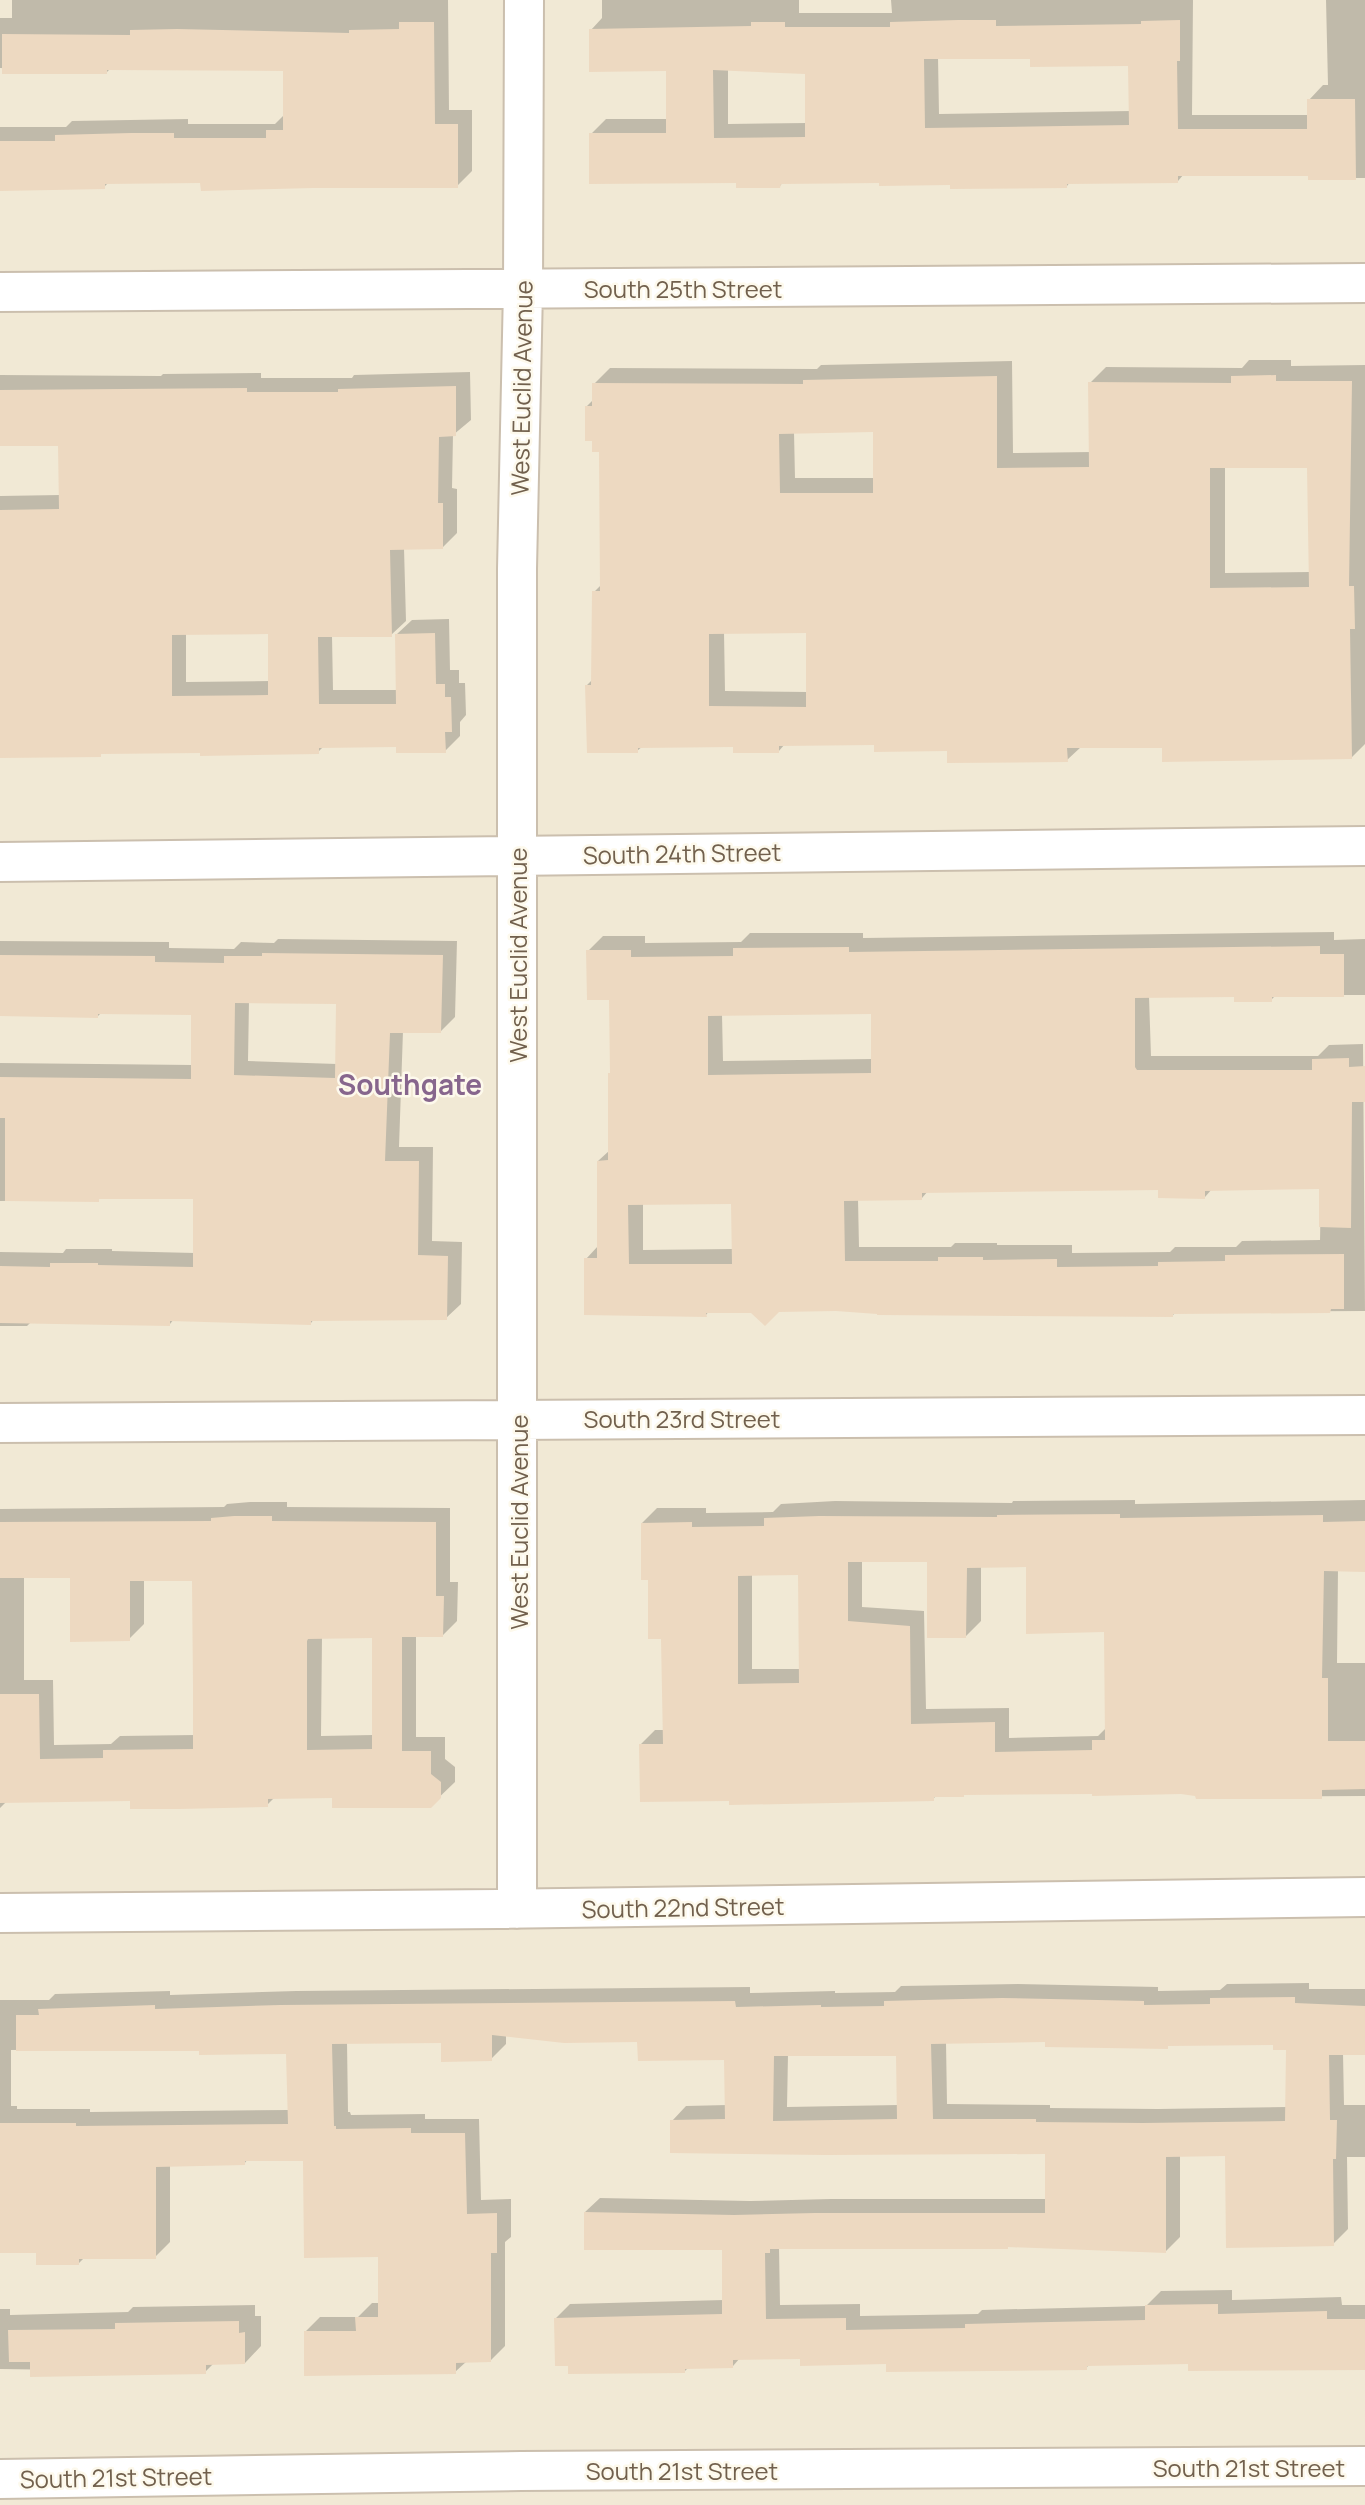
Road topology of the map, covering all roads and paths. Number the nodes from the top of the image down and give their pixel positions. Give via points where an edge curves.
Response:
1 (524, 0) edge
2 (1365, 283) edge
3 (523, 289) junction
4 (0, 292) edge
5 (1365, 846) edge
6 (517, 855) junction
7 (0, 862) edge
8 (1365, 1415) edge
9 (519, 1419) junction
10 (0, 1423) edge
11 (1365, 1897) edge
12 (517, 1909) junction
13 (0, 1913) edge
14 (1365, 2466) edge
15 (0, 2479) edge

1 - 3 street, West Euclid Avenue
2 - 3 street, South 25th Street
3 - 4 street, South 25th Street
3 - 6 street, West Euclid Avenue
5 - 6 street, South 24th Street
6 - 7 street, South 24th Street
6 - 9 street, West Euclid Avenue
8 - 9 street, South 23rd Street
9 - 10 street, South 23rd Street
9 - 12 street, West Euclid Avenue
11 - 12 street, South 22nd Street
12 - 13 street, South 22nd Street
14 - 15 street, South 21st Street

